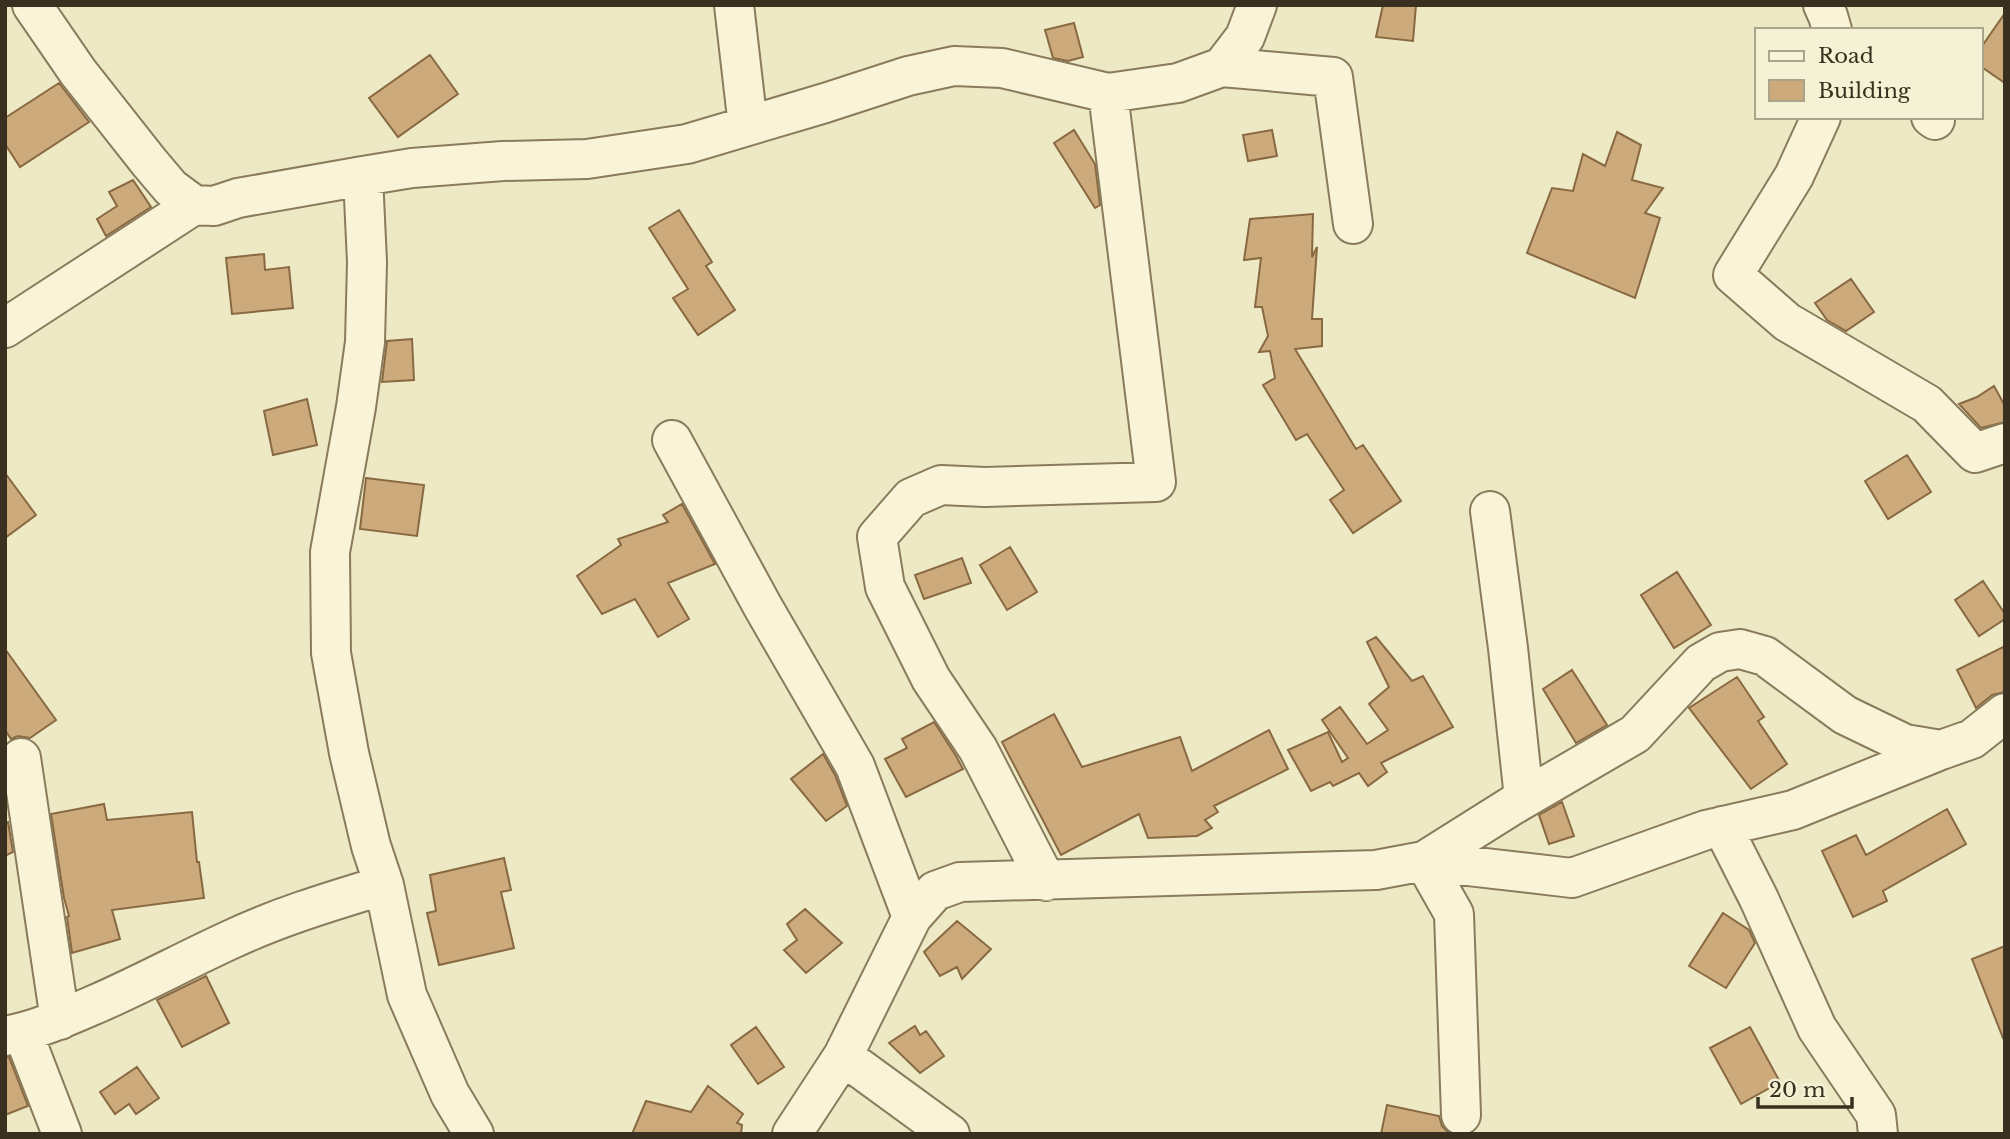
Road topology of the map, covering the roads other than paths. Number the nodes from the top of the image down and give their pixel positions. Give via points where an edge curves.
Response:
1 (32, 5) edge
2 (734, 5) edge
3 (1257, 5) edge
4 (1823, 5) edge
5 (1831, 28) edge
6 (1222, 67) junction
7 (1108, 93) junction
8 (1820, 119) edge
9 (748, 126) junction
10 (363, 176) junction
11 (194, 205) junction
12 (1353, 224) dead end
13 (5, 328) edge
14 (672, 440) dead end
15 (2005, 443) edge
16 (1490, 511) dead end
17 (2005, 713) edge
18 (1941, 750) junction
19 (21, 758) dead end
20 (1524, 798) junction
21 (1722, 826) junction
22 (1424, 861) junction
23 (1046, 881) junction
24 (384, 885) junction
25 (912, 917) junction
26 (60, 1020) junction
27 (14, 1035) edge
28 (843, 1056) junction
29 (1461, 1115) dead end
30 (62, 1134) edge
31 (474, 1134) edge
32 (792, 1134) edge
33 (950, 1134) edge
34 (1878, 1134) edge

1 - 11 street via 149,162
2 - 9 street
3 - 6 street via 1245,37
4 - 5 street
6 - 7 street via 1178,83
6 - 12 street via 1333,77
7 - 9 street via 1002,68 954,66
7 - 23 street via 1156,482 942,485 911,498 877,537 885,587 931,679 978,750
8 - 15 street via 1794,176 1733,275 1787,323 1927,404 1975,453
9 - 10 street via 687,144 587,159 503,161
10 - 11 street via 214,206
10 - 24 street via 365,342 330,552 331,653 349,753
11 - 13 street
14 - 25 street via 855,766
16 - 20 street
17 - 18 street via 1972,739
18 - 20 street via 1905,744 1845,715 1765,656 1740,649 1720,652 1701,663 1634,734
18 - 21 street via 1793,810
19 - 26 street
20 - 22 street
21 - 22 street via 1572,878
21 - 34 street via 1817,1028 1876,1115
22 - 23 street via 1376,870
22 - 29 street via 1454,914
23 - 25 street via 960,882 935,891
24 - 26 street via 291,914
24 - 31 street via 407,995 450,1094
25 - 28 street
26 - 27 street
27 - 30 street
28 - 32 street
28 - 33 street

